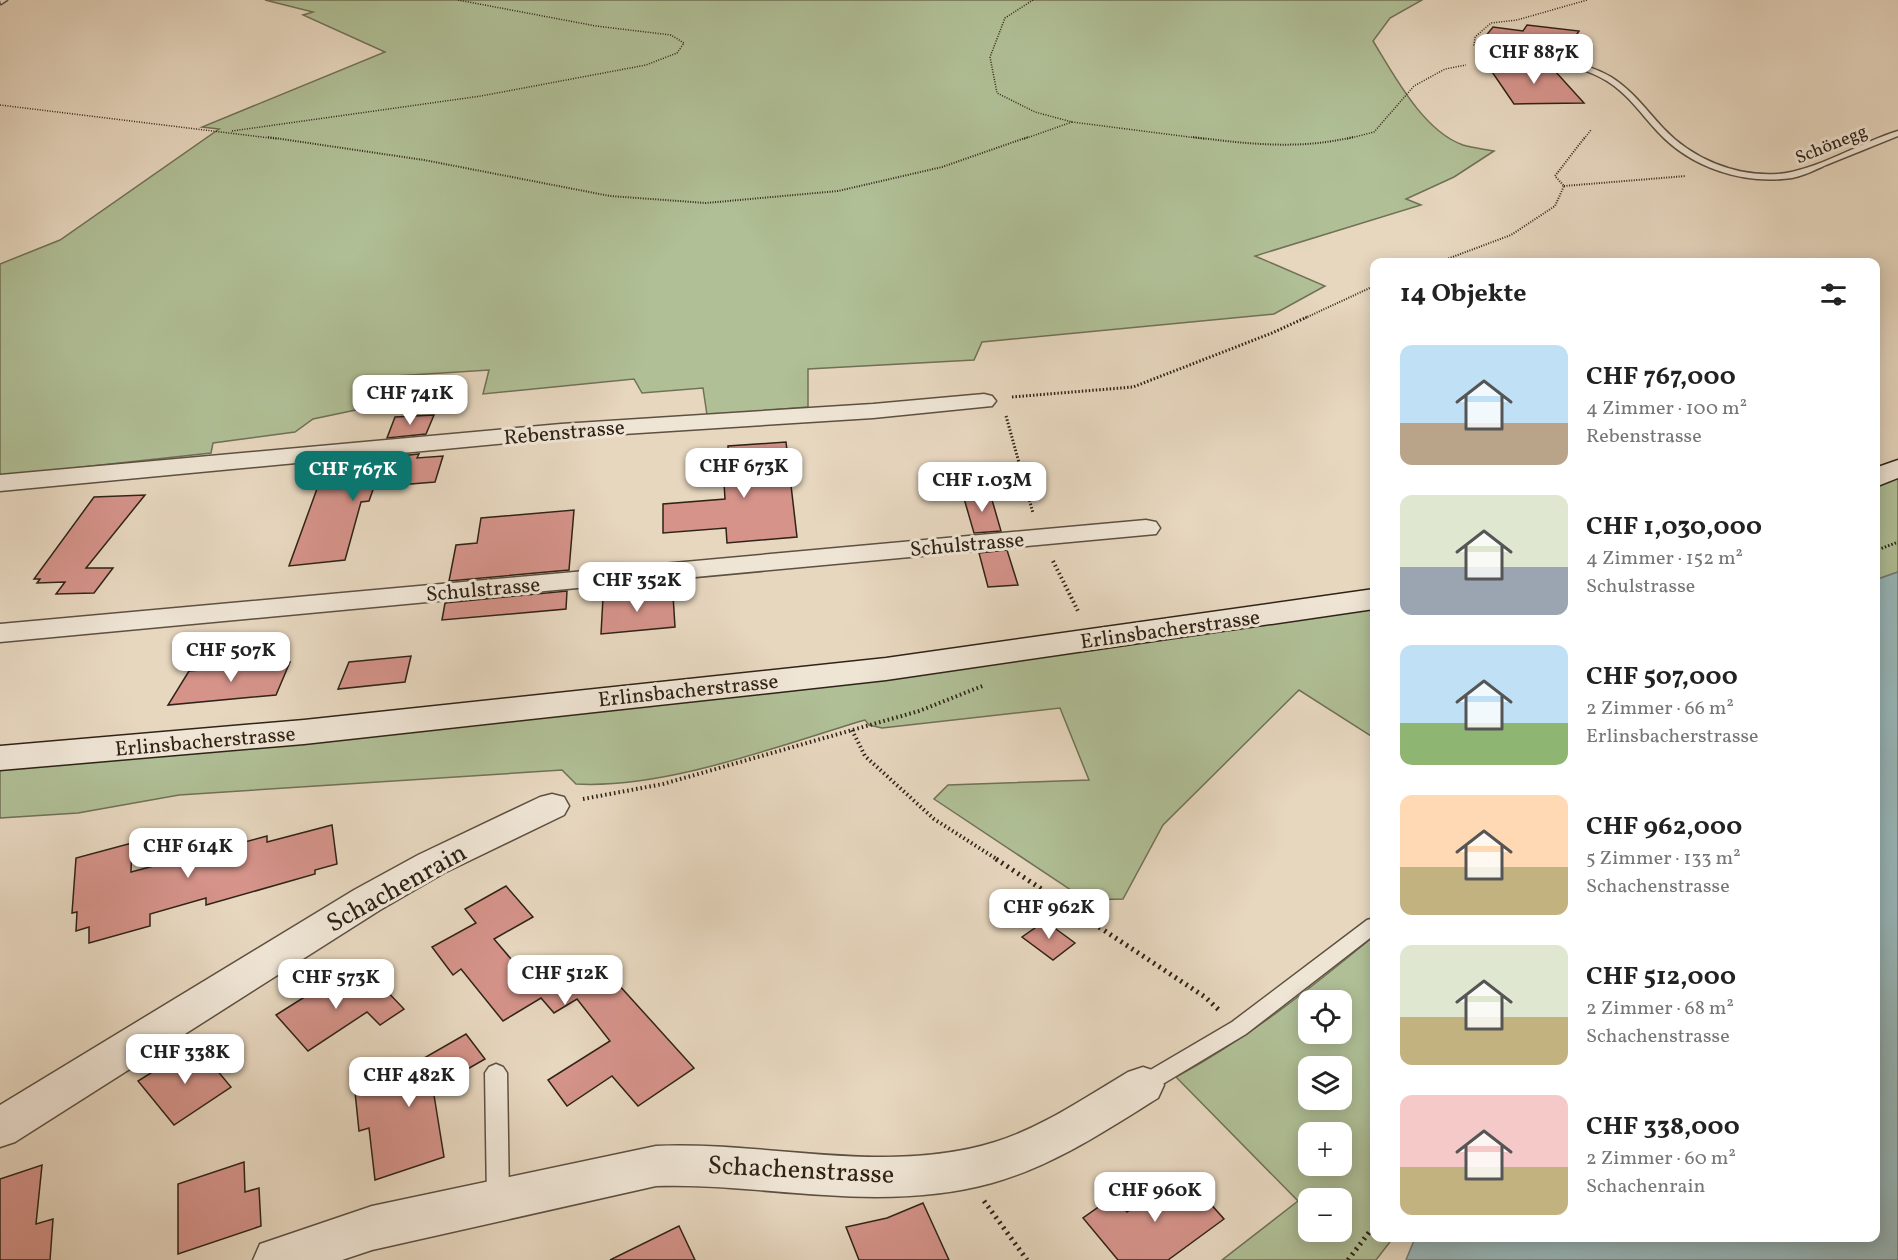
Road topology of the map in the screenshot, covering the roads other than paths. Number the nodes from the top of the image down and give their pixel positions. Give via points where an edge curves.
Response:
1 (1486, 62) road end
2 (1898, 133) edge
3 (984, 401) road end
4 (1898, 468) edge
5 (1880, 476) edge
6 (0, 483) edge
7 (1146, 528) dead end
8 (1370, 600) edge
9 (0, 633) edge
10 (0, 758) edge
11 (552, 806) road end
12 (1370, 928) edge
13 (496, 1072) dead end
14 (1143, 1085) joint
15 (0, 1128) edge
16 (498, 1201) junction
17 (277, 1260) edge

1 - 2 lane, Schönegg via 1535,60 1600,74 1621,88 1678,145 1733,172 1764,177 1794,175
3 - 6 street, Rebenstrasse via 561,431
4 - 5 main road
7 - 9 street, Schulstrasse
8 - 10 main road, Erlinsbacherstrasse via 886,669 304,732
11 - 15 street, Schachenrain via 431,864 367,900
12 - 14 lane, Schachenstrasse via 1239,1028
13 - 16 lane
14 - 16 street, Schachenstrasse via 1070,1130 1009,1158 961,1169 847,1176 693,1163 656,1167
16 - 17 street, Schachenstrasse via 372,1228

